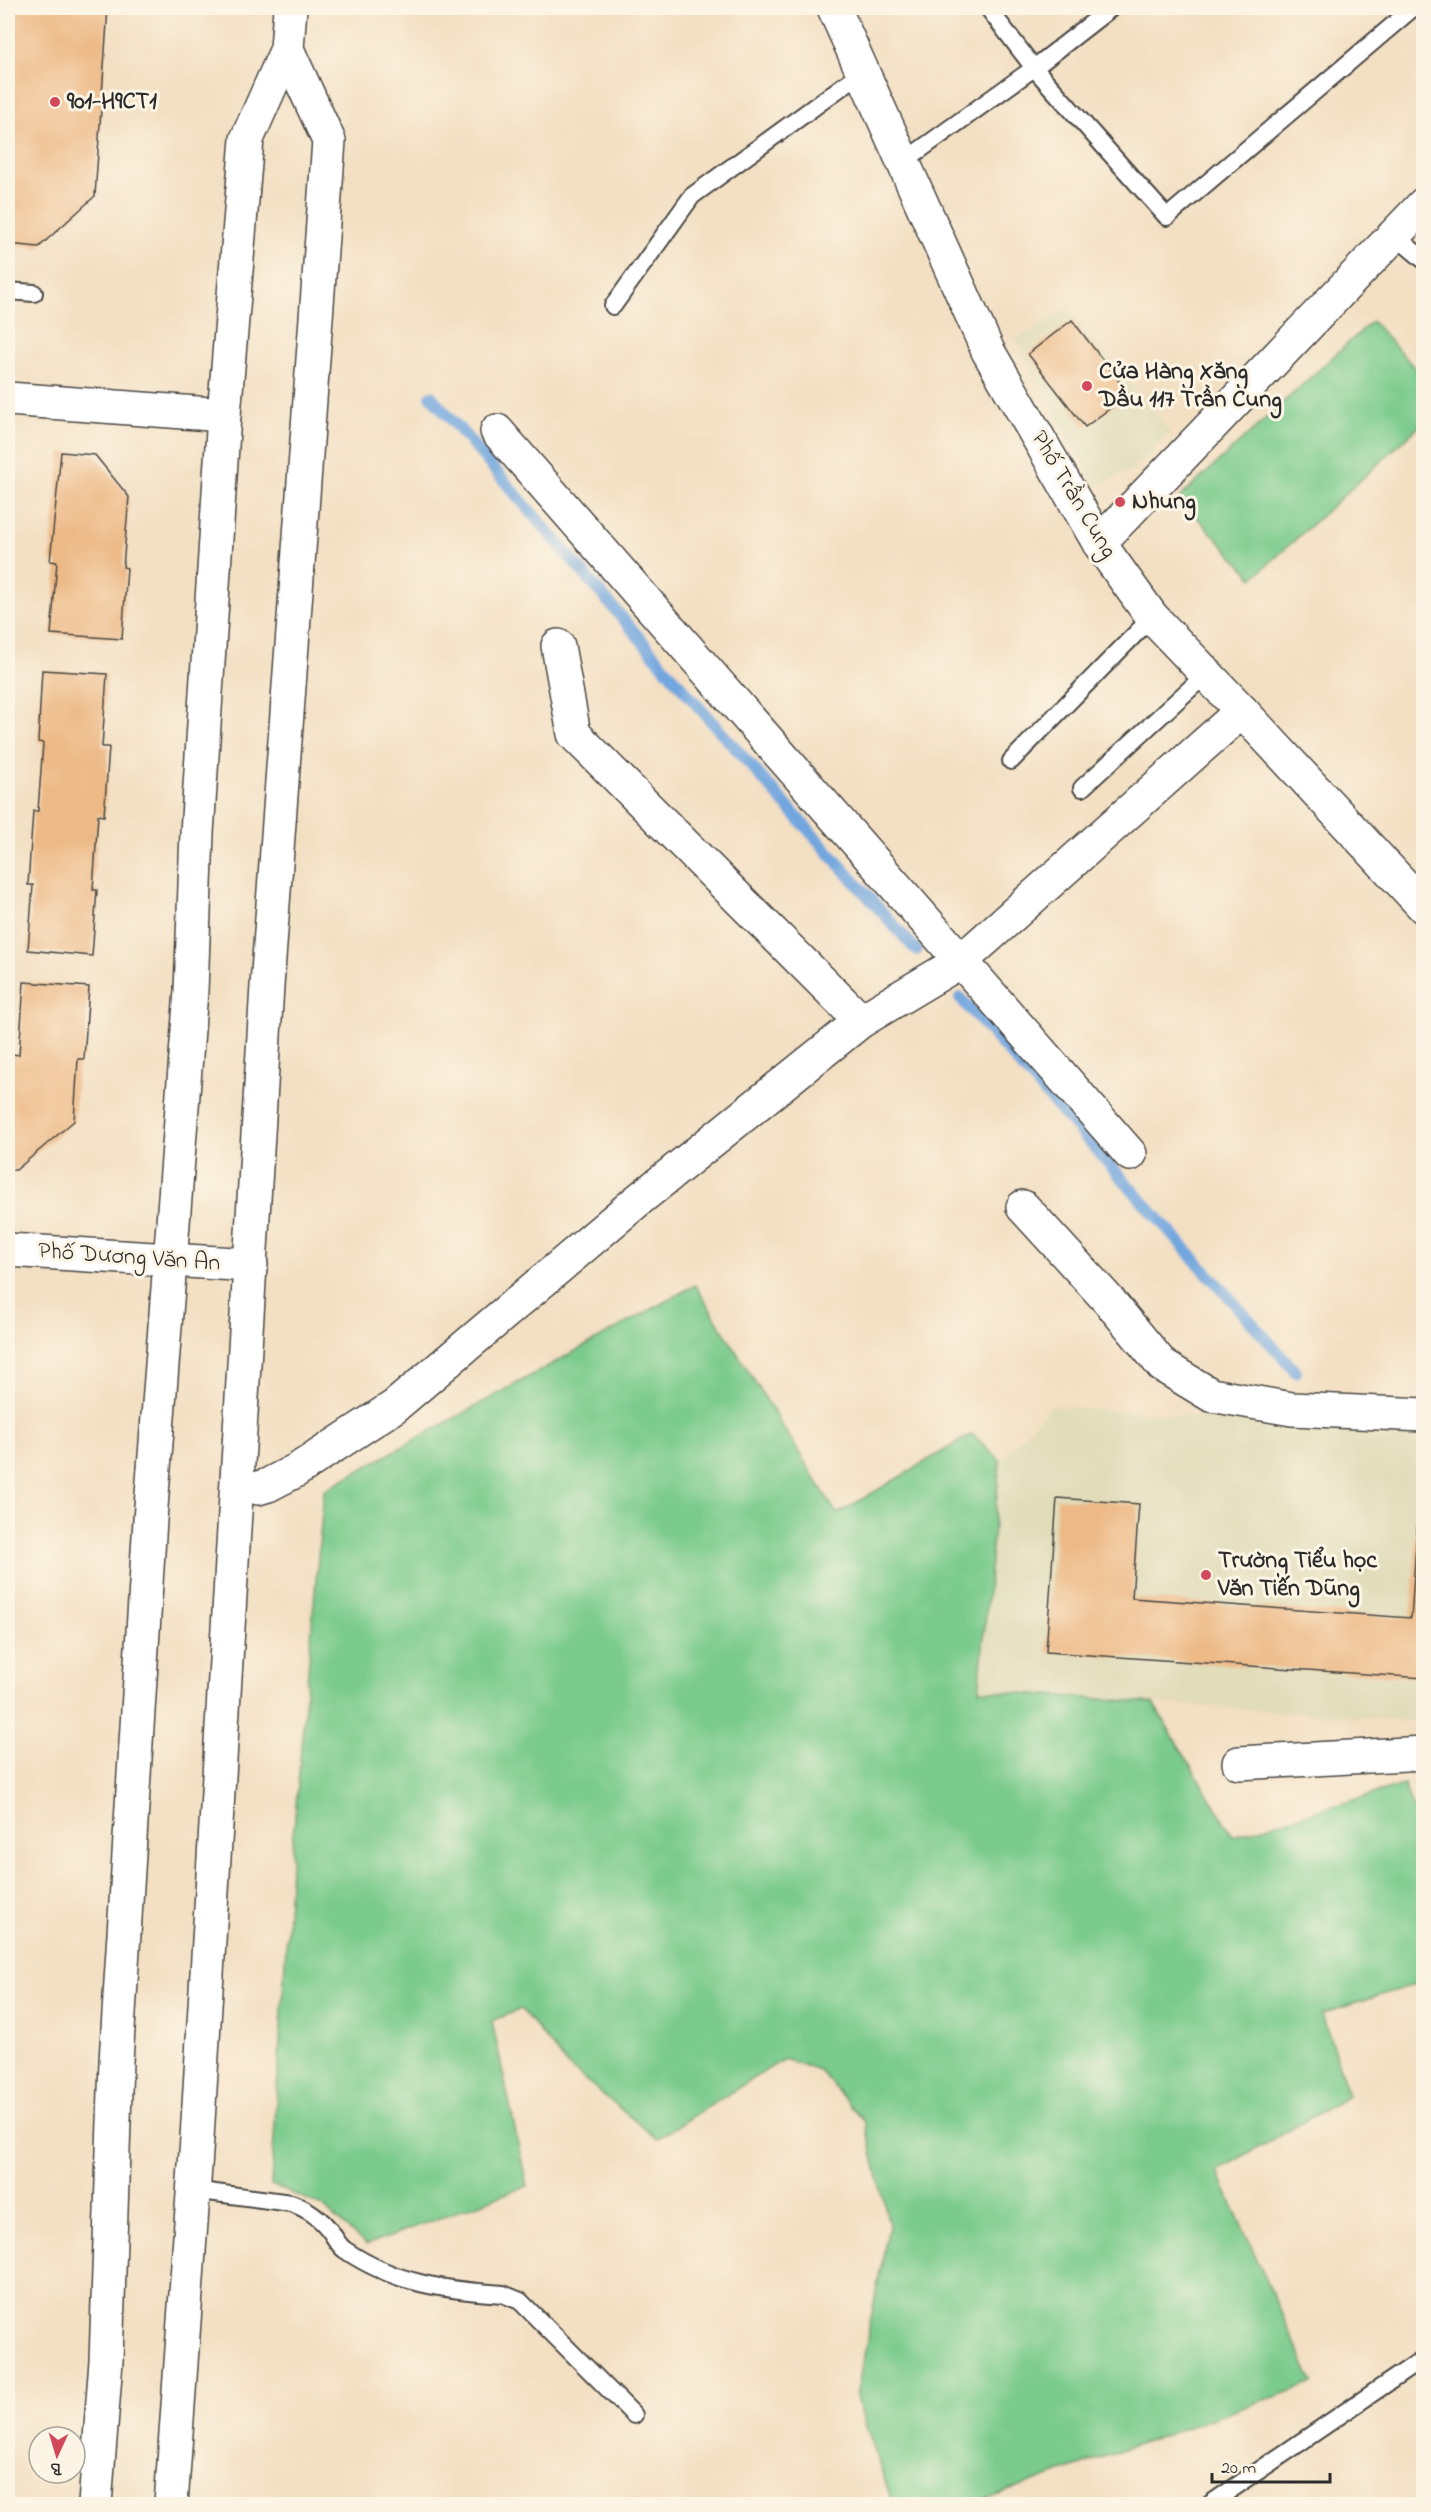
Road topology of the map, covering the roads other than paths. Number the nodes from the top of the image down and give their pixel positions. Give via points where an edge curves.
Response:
1 (290, 8) edge
2 (834, 8) edge
3 (988, 8) edge
4 (1111, 8) edge
5 (1413, 8) edge
6 (287, 49) junction
7 (1034, 68) junction
8 (862, 72) junction
9 (903, 162) junction
10 (1424, 204) edge
11 (1394, 235) junction
12 (1424, 260) edge
13 (8, 291) edge
14 (34, 293) dead end
15 (613, 306) dead end
16 (8, 399) edge
17 (224, 415) junction
18 (497, 430) dead end
19 (1099, 543) junction
20 (1152, 617) junction
21 (558, 646) dead end
22 (1206, 674) junction
23 (1242, 711) junction
24 (1011, 761) dead end
25 (1082, 788) dead end
26 (1424, 907) edge
27 (960, 961) junction
28 (861, 1020) junction
29 (1130, 1154) dead end
30 (1023, 1207) dead end
31 (8, 1250) edge
32 (170, 1261) junction
33 (251, 1265) junction
34 (1424, 1415) edge
35 (258, 1488) dead end
36 (1424, 1753) edge
37 (1239, 1763) dead end
38 (194, 2190) junction
39 (1424, 2358) edge
40 (634, 2415) dead end
41 (95, 2505) edge
42 (171, 2505) edge
43 (1210, 2505) edge

1 - 6 street
2 - 8 street, Phố Trần Cung
3 - 7 lane
4 - 7 lane
5 - 7 lane via 1167,217
6 - 17 street via 247,139
6 - 33 street via 329,141 267,986
7 - 9 lane
8 - 9 street, Phố Trần Cung
8 - 15 lane via 692,196
9 - 19 street, Phố Trần Cung via 988,351
10 - 11 street
11 - 12 lane
11 - 19 street
13 - 14 lane
16 - 17 street
17 - 32 street via 197,833 191,991
18 - 27 street
19 - 20 street, Phố Trần Cung
20 - 22 street, Phố Trần Cung
20 - 24 lane
21 - 28 street via 574,734
22 - 23 street, Phố Trần Cung
22 - 25 lane
23 - 26 street, Phố Trần Cung
23 - 27 street
27 - 28 street
27 - 29 street
28 - 35 street via 637,1201 395,1406 297,1470
30 - 34 street via 1163,1366 1211,1395 1292,1409
31 - 32 street, Phố Dương Văn An
32 - 33 street, Phố Dương Văn An
32 - 41 street via 116,2061 106,2361
33 - 38 street
36 - 37 street
38 - 40 lane via 291,2203 319,2218 346,2250 396,2277 418,2284 513,2297
38 - 42 street
39 - 43 lane

